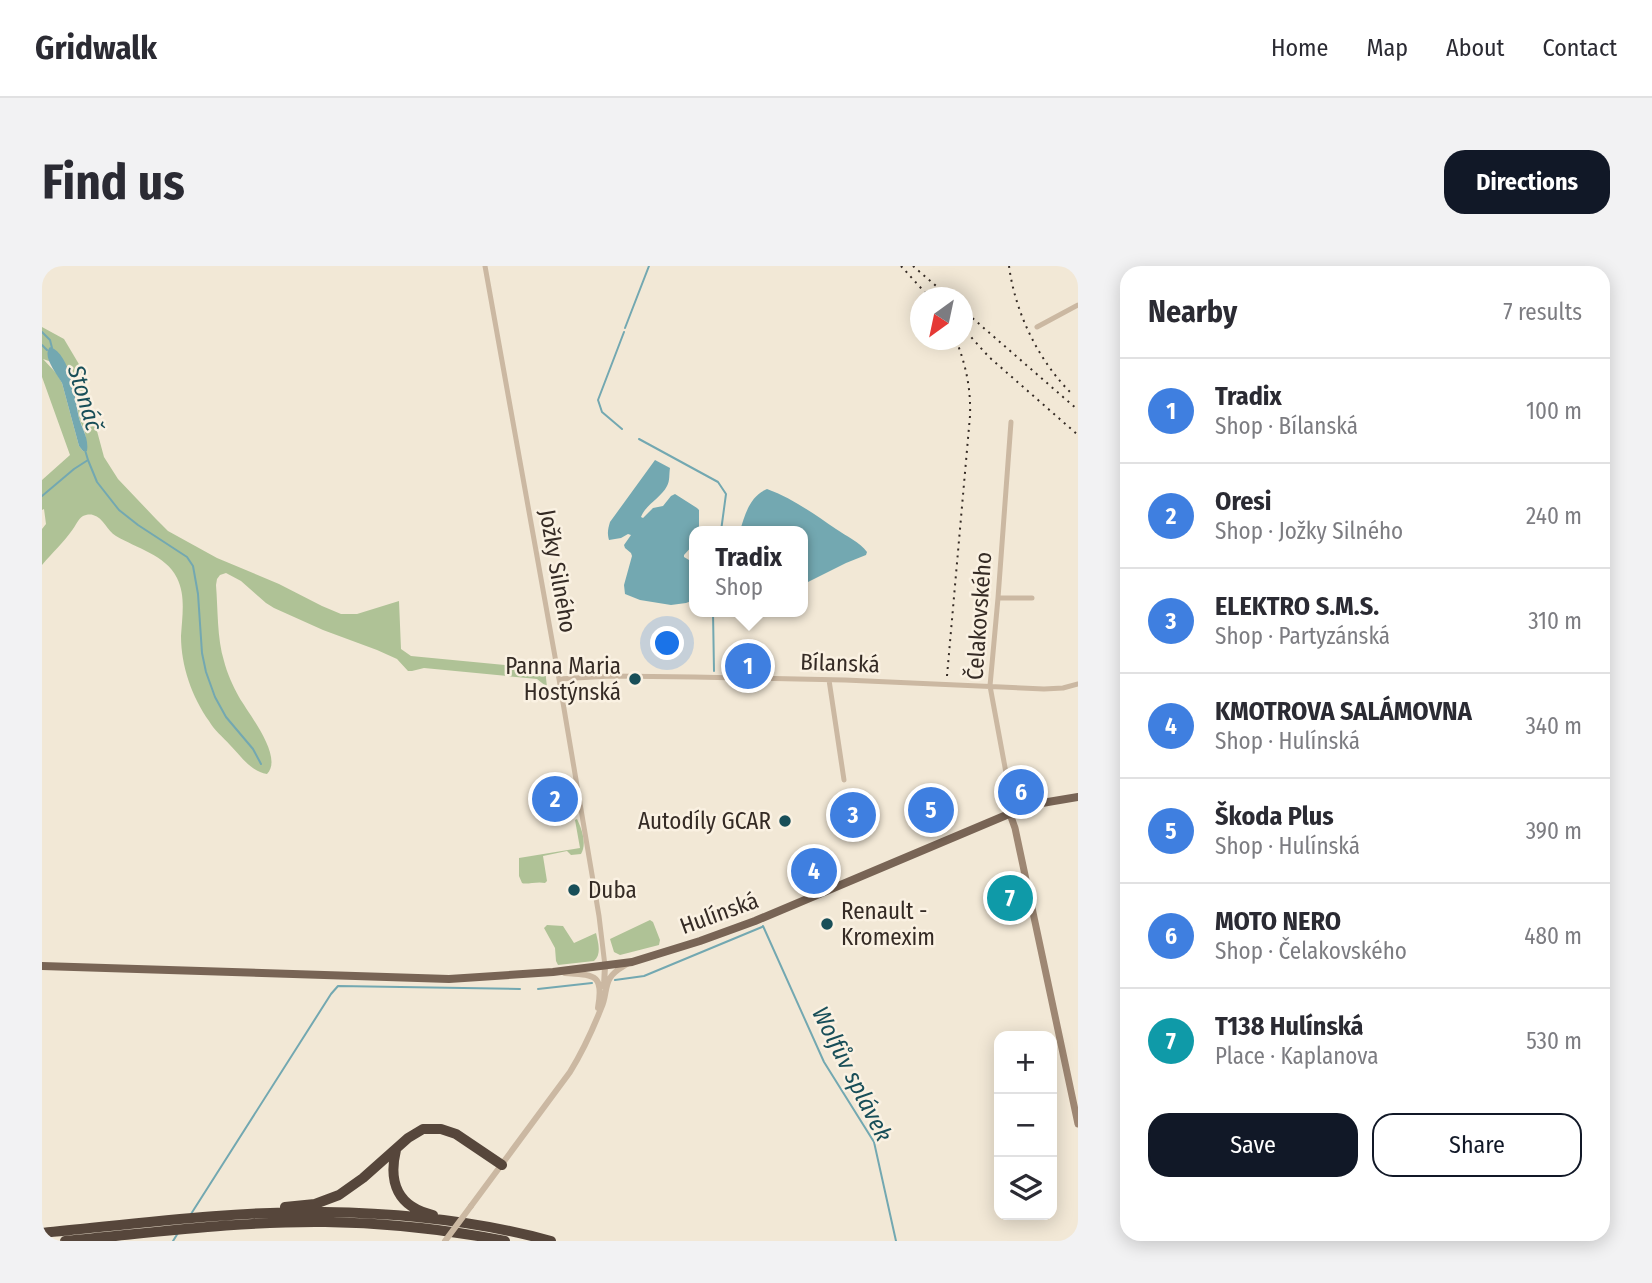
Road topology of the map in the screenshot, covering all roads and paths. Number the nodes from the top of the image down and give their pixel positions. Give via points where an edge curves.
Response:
1 (485, 266) edge
2 (1078, 305) edge
3 (1037, 327) dead end
4 (1011, 422) dead end
5 (998, 598) junction
6 (1032, 598) dead end
7 (559, 678) junction
8 (829, 680) junction
9 (1078, 684) edge
10 (990, 686) junction
11 (844, 780) dead end
12 (1078, 797) edge
13 (1013, 812) junction
14 (632, 961) junction
15 (605, 965) junction
16 (42, 966) edge
17 (553, 972) junction
18 (597, 1018) junction
19 (1078, 1124) edge
20 (396, 1149) junction
21 (502, 1165) junction
22 (240, 1215) junction
23 (474, 1225) junction
24 (42, 1233) edge
25 (443, 1236) edge
26 (65, 1241) edge
27 (478, 1241) edge
28 (505, 1241) edge
29 (551, 1241) edge

1 - 7 street, Jožky Silného
2 - 3 street
4 - 5 street, Čelakovského
5 - 6 street
5 - 10 street, Čelakovského
7 - 8 street, Bílanská
7 - 15 street, Jožky Silného
8 - 10 street, Bílanská
8 - 11 street
9 - 10 street, Bílanská via 1044,689
10 - 13 street, Čelakovského
12 - 13 main road, Hulínská
13 - 14 main road, Hulínská via 755,921
13 - 19 main road
14 - 15 main road, Hulínská
14 - 18 street via 611,975
15 - 17 main road, Hulínská
15 - 18 street
16 - 17 main road, Hulínská via 433,979
17 - 18 street via 596,979 600,989
18 - 21 street via 570,1072
20 - 21 highway via 423,1129 441,1129
20 - 22 highway via 352,1187 328,1200
20 - 23 highway via 393,1180 407,1203 429,1214
21 - 25 street, bridge
22 - 23 highway via 368,1213
22 - 24 highway
23 - 29 highway
25 - 26 highway via 378,1224 325,1222
25 - 27 highway
25 - 28 highway

